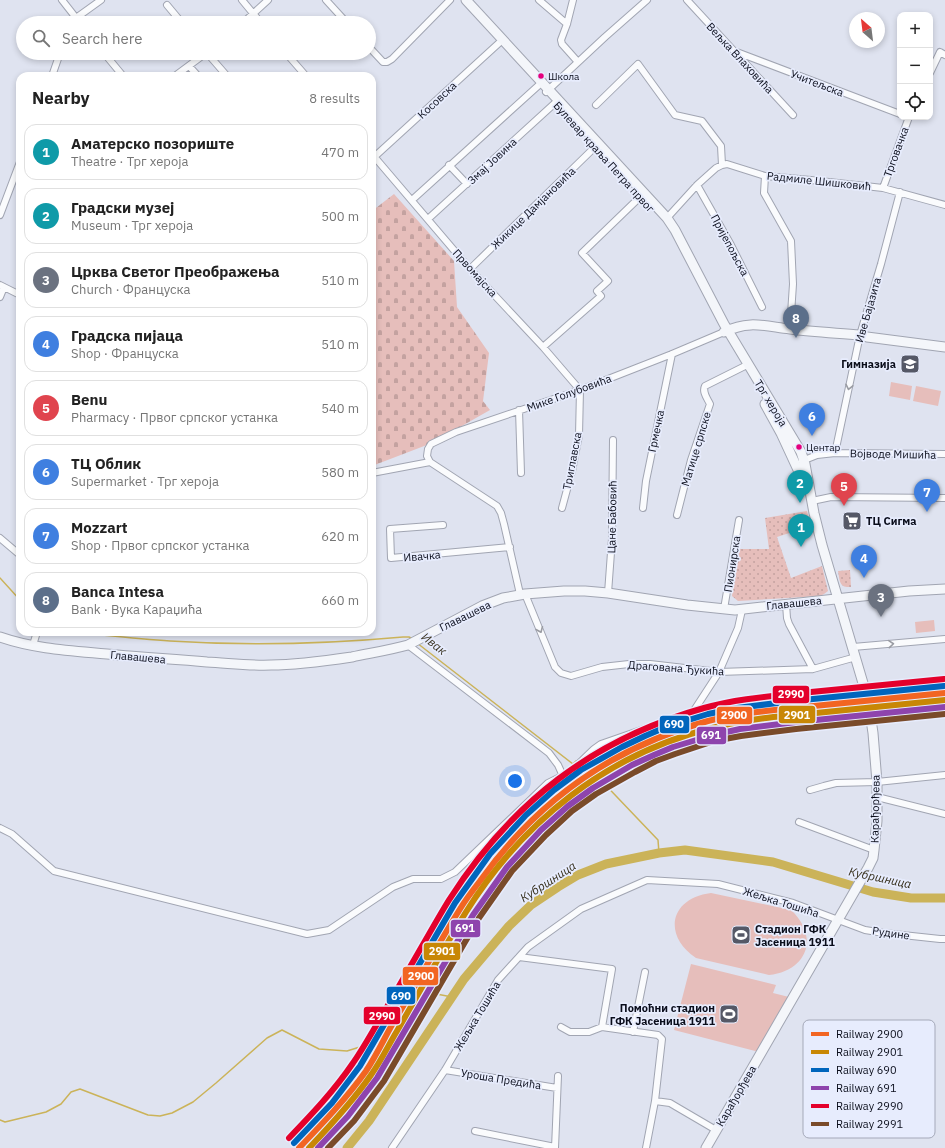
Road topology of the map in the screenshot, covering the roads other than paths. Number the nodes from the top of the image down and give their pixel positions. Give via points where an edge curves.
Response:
1 (62, 0) edge
2 (101, 0) edge
3 (242, 0) edge
4 (268, 0) edge
5 (326, 0) edge
6 (450, 0) edge
7 (459, 0) edge
8 (466, 0) edge
9 (539, 0) edge
10 (573, 0) edge
11 (647, 0) edge
12 (687, 0) edge
13 (167, 5) dead end
14 (253, 14) joint
15 (73, 16) edge
16 (82, 16) edge
17 (176, 16) edge
18 (341, 16) edge
19 (567, 24) junction
20 (499, 43) junction
21 (734, 51) junction
22 (376, 54) edge
23 (945, 55) edge
24 (58, 60) edge
25 (110, 60) edge
26 (197, 60) edge
27 (213, 60) edge
28 (292, 60) edge
29 (578, 62) junction
30 (189, 66) junction
31 (933, 67) edge
32 (53, 72) edge
33 (120, 72) edge
34 (181, 72) edge
35 (194, 72) edge
36 (224, 72) edge
37 (303, 72) edge
38 (539, 85) junction
39 (547, 91) junction
40 (555, 102) junction
41 (596, 105) dead end
42 (897, 113) edge
43 (793, 115) dead end
44 (908, 120) edge
45 (595, 148) junction
46 (376, 154) edge
47 (376, 160) edge
48 (449, 165) junction
49 (722, 165) junction
50 (16, 173) edge
51 (765, 176) junction
52 (467, 184) junction
53 (697, 185) junction
54 (883, 188) junction
55 (900, 192) junction
56 (640, 197) junction
57 (412, 200) junction
58 (945, 206) edge
59 (0, 215) edge
60 (667, 218) junction
61 (428, 219) junction
62 (470, 268) junction
63 (2, 286) edge
64 (16, 293) edge
65 (0, 297) edge
66 (762, 307) dead end
67 (790, 329) junction
68 (726, 331) junction
69 (860, 335) junction
70 (945, 341) edge
71 (945, 346) edge
72 (543, 347) junction
73 (672, 354) junction
74 (746, 366) junction
75 (580, 390) junction
76 (519, 410) junction
77 (613, 440) dead end
78 (835, 453) junction
79 (945, 454) edge
80 (804, 460) junction
81 (430, 462) junction
82 (795, 464) junction
83 (376, 472) edge
84 (521, 473) dead end
85 (945, 498) edge
86 (812, 501) junction
87 (562, 508) dead end
88 (643, 508) dead end
89 (677, 515) dead end
90 (739, 520) dead end
91 (443, 526) dead end
92 (0, 538) edge
93 (510, 548) junction
94 (16, 551) edge
95 (945, 589) edge
96 (608, 593) junction
97 (523, 594) junction
98 (838, 599) junction
99 (786, 604) junction
100 (724, 609) junction
101 (742, 610) junction
102 (36, 636) edge
103 (0, 637) edge
104 (945, 639) edge
105 (410, 644) junction
106 (33, 645) junction
107 (852, 647) junction
108 (856, 656) junction
109 (813, 669) junction
110 (719, 672) junction
111 (945, 701) edge
112 (873, 706) junction
113 (945, 775) edge
114 (563, 776) junction
115 (877, 782) junction
116 (810, 790) dead end
117 (877, 797) junction
118 (945, 814) edge
119 (799, 822) dead end
120 (0, 828) edge
121 (874, 850) junction
122 (491, 870) dead end
123 (839, 919) junction
124 (945, 939) edge
125 (519, 957) junction
126 (645, 972) dead end
127 (561, 1027) dead end
128 (602, 1027) junction
129 (633, 1032) junction
130 (445, 1070) junction
131 (558, 1076) dead end
132 (557, 1088) junction
133 (655, 1101) junction
134 (716, 1130) junction
135 (475, 1131) dead end
136 (555, 1147) edge
137 (392, 1148) edge
138 (646, 1148) edge
139 (706, 1148) edge

1 - 15 street
2 - 16 street
3 - 14 street
4 - 14 street
5 - 18 street
6 - 22 street via 392,59 383,62
7 - 20 main road, Булевар краља Петра првог
8 - 39 main road, Булевар краља Петра првог
9 - 19 street
10 - 19 street
11 - 29 street
12 - 21 street, Вељка Влаховића
13 - 17 street
19 - 29 street via 562,44
20 - 38 main road, Булевар краља Петра првог
20 - 46 street, Косовска
21 - 42 street, Учитељска
21 - 43 street, Вељка Влаховића
23 - 31 street via 940,52
24 - 32 street
25 - 33 street
26 - 30 street
27 - 36 street
28 - 37 street
29 - 39 street
30 - 34 street
30 - 35 street
38 - 39 main road, Булевар краља Петра првог
38 - 48 street
39 - 40 main road, Булевар краља Петра првог
39 - 60 main road, Булевар краља Петра првог
40 - 45 main road, Булевар краља Петра првог
40 - 52 street, Змај Јовина
41 - 49 street via 638,64 675,115 702,122 721,146
44 - 54 street, Трговачка
45 - 56 main road, Булевар краља Петра првог
45 - 62 street, Жикице Дамјановића
47 - 57 street, Првомајска
48 - 52 street
48 - 57 street
49 - 51 street, Радмиле Шишковић via 727,164
49 - 53 street
50 - 59 street
51 - 54 street, Радмиле Шишковић
51 - 67 street via 764,193 791,241 794,284
52 - 61 street, Змај Јовина
53 - 60 street
53 - 66 street, Пријепољска
54 - 55 street, Радмиле Шишковић
55 - 58 street, Радмиле Шишковић
55 - 69 street, Иве Бајазита
56 - 68 main road, Булевар краља Петра првог via 671,232
56 - 72 street via 582,253 608,281 597,291 601,296
57 - 61 street, Првомајска
60 - 68 main road, Булевар краља Петра првог
61 - 62 street, Првомајска
62 - 72 street, Првомајска
63 - 64 street
63 - 65 street
67 - 68 main road via 749,324
67 - 69 main road
68 - 73 street, Мике Голубовића
68 - 74 main road, Трг хероја
69 - 70 main road via 875,332
69 - 71 main road
69 -> 78 street, Иве Бајазита
72 - 75 street, Првомајска
73 - 75 street, Мике Голубовића
73 - 88 street, Грмечка via 646,481
74 - 80 main road, Трг хероја via 797,444
74 - 82 main road, Трг хероја
74 - 89 street, Матице српске via 704,388 704,394 710,404 691,460
75 - 76 street, Мике Голубовића
75 - 87 street, Триглавска via 579,435
76 - 81 street, Мике Голубовића via 456,432 431,444 427,456
76 - 84 street
77 - 96 street, Цане Бабовић via 612,539
78 - 79 street, Војводе Мишића
78 - 80 street, Војводе Мишића via 817,455
80 - 82 street, Војводе Мишића
80 - 86 main road, Трг хероја
81 - 83 street
81 - 93 street, Драгована Ђукића via 497,506 503,518
82 - 86 main road, Трг хероја
85 - 86 street via 831,497
86 - 98 main road, Трг хероја
90 - 100 street, Пионирска
91 - 93 street, Ивачка via 390,529 391,558
92 - 94 street
93 - 97 street, Драгована Ђукића
95 - 98 main road, Главашева
96 - 97 main road, Главашева via 572,590
96 - 100 main road, Главашева
97 - 105 main road, Главашева via 482,606
97 -> 110 street, Драгована Ђукића via 555,667 566,675 576,675 609,665 629,664
98 - 99 main road, Главашева
98 - 107 main road, Карађорђева
99 - 101 main road, Главашева
99 - 109 street via 786,618
100 - 101 main road, Главашева
101 - 110 street via 738,628
102 - 106 street
103 - 106 main road, Главашева
107 -> 104 street
105 - 106 main road, Главашева via 346,658 271,665 79,652
105 - 114 street via 549,753
107 - 108 main road, Карађорђева
108 - 109 street, Драгована Ђукића
108 - 112 main road, Карађорђева via 866,693
109 - 110 street, Драгована Ђукића
110 - 114 street via 693,712 601,744
111 - 112 street
112 - 115 main road, Карађорђева
112 - 122 street via 741,719 712,725 662,742 606,767 586,780 532,825
113 - 115 street
114 - 120 street via 548,783 455,872 441,879 413,879 393,887 329,930 307,934 54,871 12,834
115 - 116 street via 836,783
115 - 117 main road, Карађорђева
117 - 118 street
117 - 121 main road, Карађорђева
119 - 121 street
121 - 123 main road, Карађорђева via 868,868
123 - 124 street, Рудине via 865,930
123 - 125 street, Жељка Тошића via 793,903 718,884 647,880 581,909 528,947
123 - 134 main road, Карађорђева
125 - 128 street via 612,969
125 - 130 street, Жељка Тошића via 498,980
126 - 129 street
127 - 128 street via 570,1032 589,1032
128 - 129 street
129 - 133 street via 658,1035 662,1039
130 - 132 street, Уроша Предића
130 - 137 street, Жељка Тошића
131 - 132 street
132 - 136 street
133 - 134 street via 670,1103
133 - 138 street
134 - 139 main road, Карађорђева
135 - 136 street

